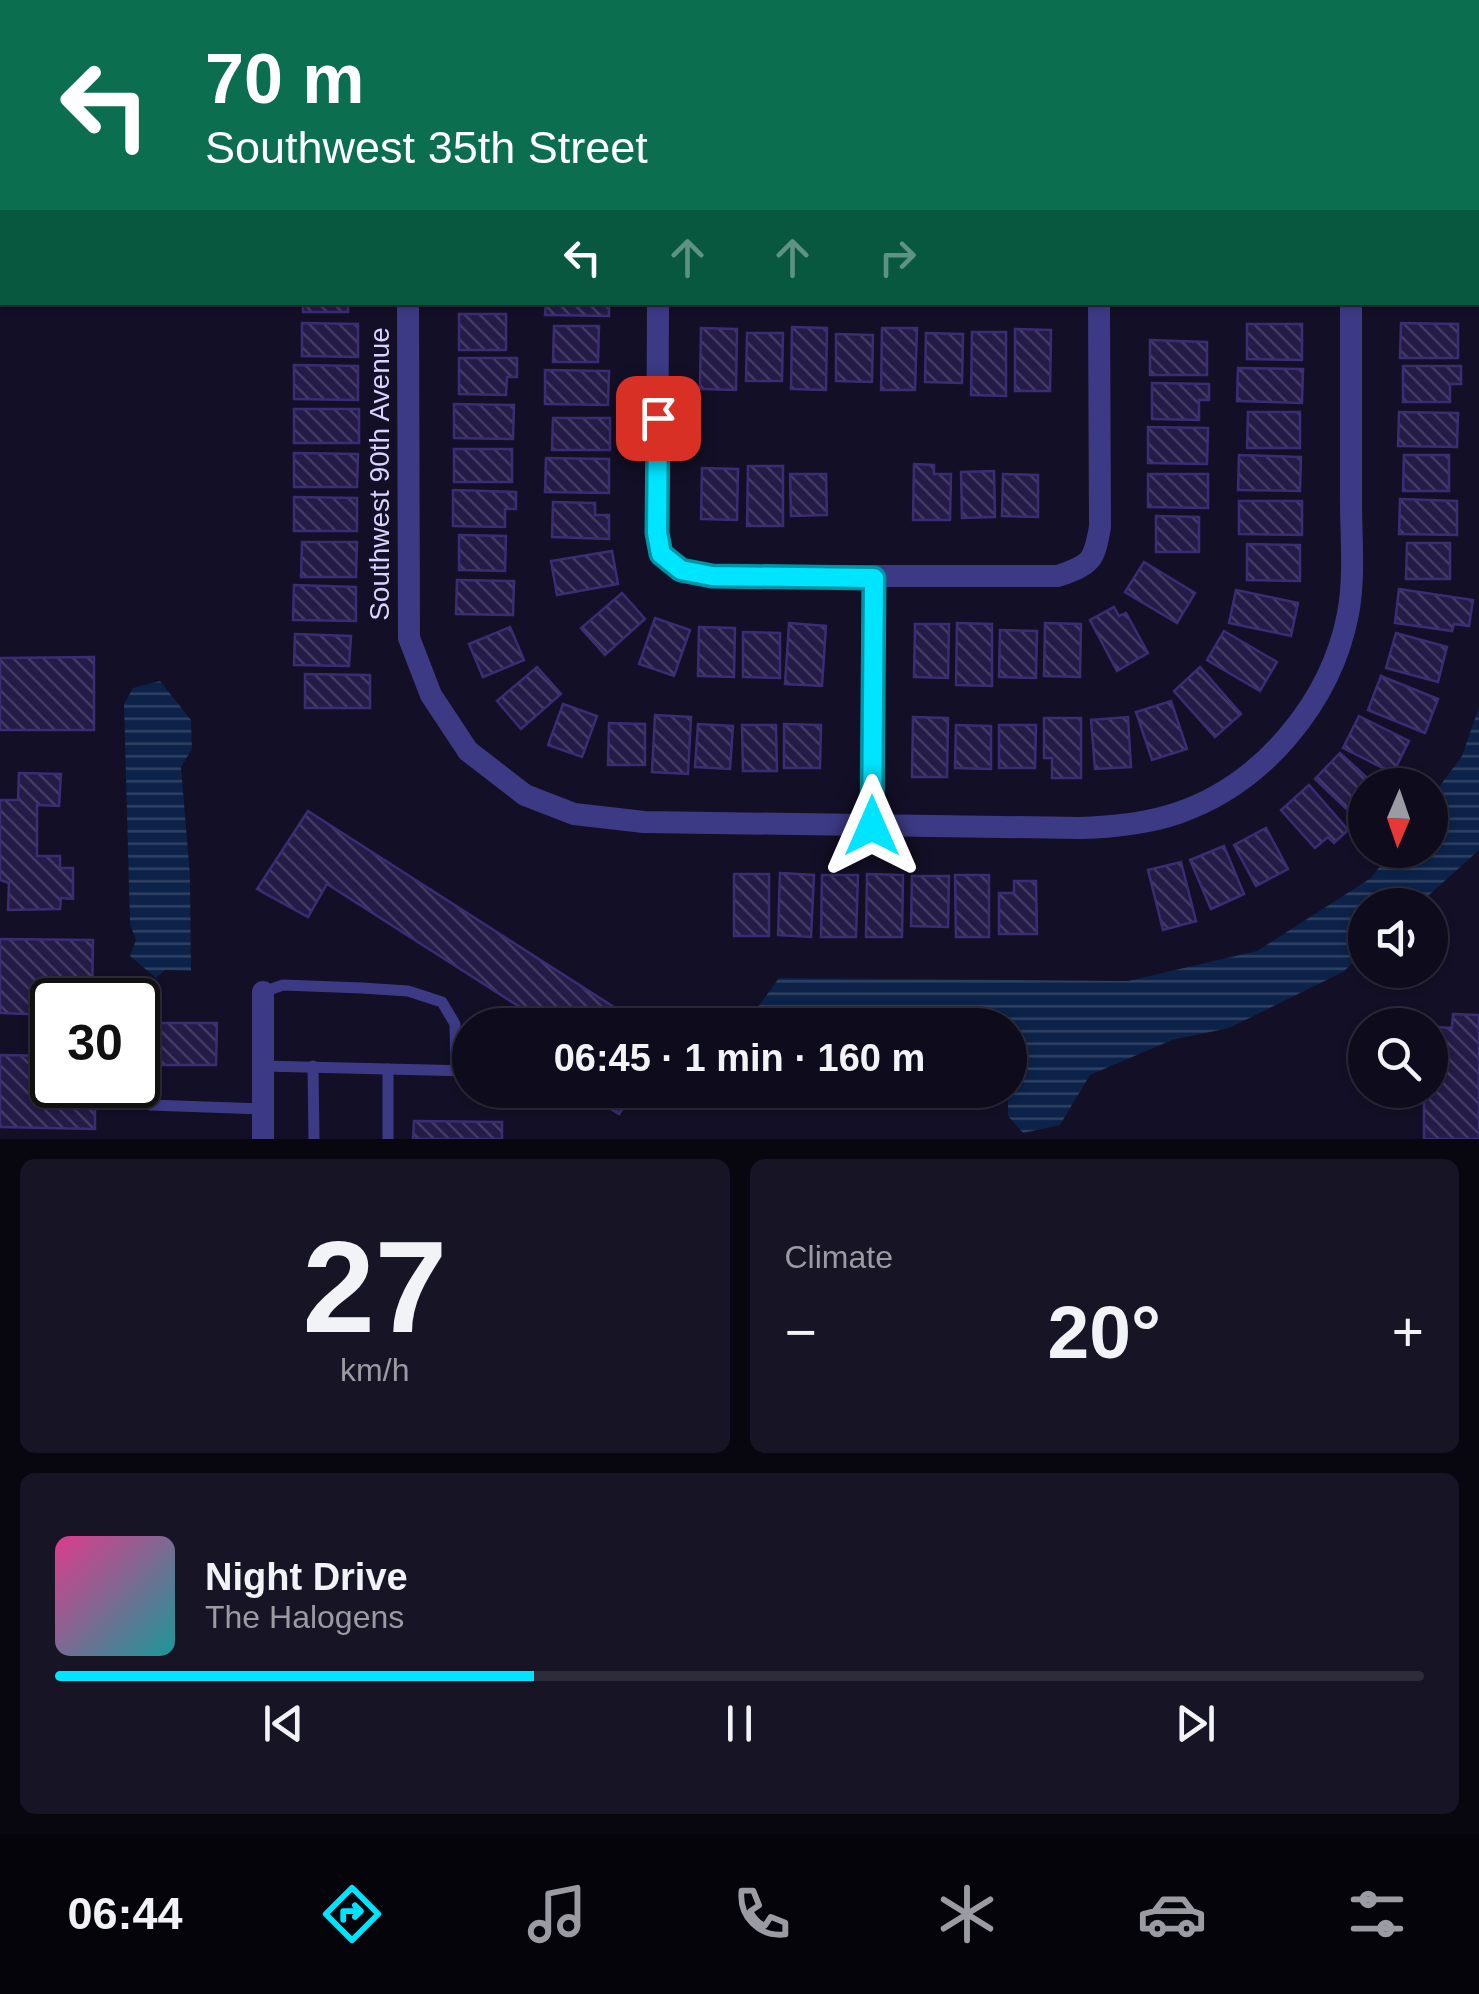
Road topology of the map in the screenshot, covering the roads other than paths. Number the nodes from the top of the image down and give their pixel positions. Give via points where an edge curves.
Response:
1 (408, 305) edge
2 (658, 305) edge
3 (1099, 305) edge
4 (1351, 305) edge
5 (874, 578) junction
6 (872, 826) junction
7 (263, 992) joint
8 (452, 1020) edge
9 (263, 1066) junction
10 (313, 1066) junction
11 (388, 1068) junction
12 (452, 1070) edge
13 (160, 1105) edge
14 (263, 1109) junction
15 (263, 1139) edge
16 (314, 1139) edge
17 (388, 1139) edge

1 - 6 street, Southwest 90th Avenue via 409,638 431,694 468,751 525,794 574,814 644,822
2 - 5 street via 661,554 681,570 712,576
3 - 5 street via 1095,555 1058,576
4 - 6 street, Southwest 90th Avenue via 1350,597 1319,694 1274,750 1201,803 1160,818 1080,828
5 - 6 street
7 - 8 lane via 282,986 408,991 442,1002
7 - 9 street
9 - 10 lane
9 - 14 street
10 - 11 lane
10 - 16 lane
11 - 12 lane
11 - 17 lane
13 - 14 lane
14 - 15 street

